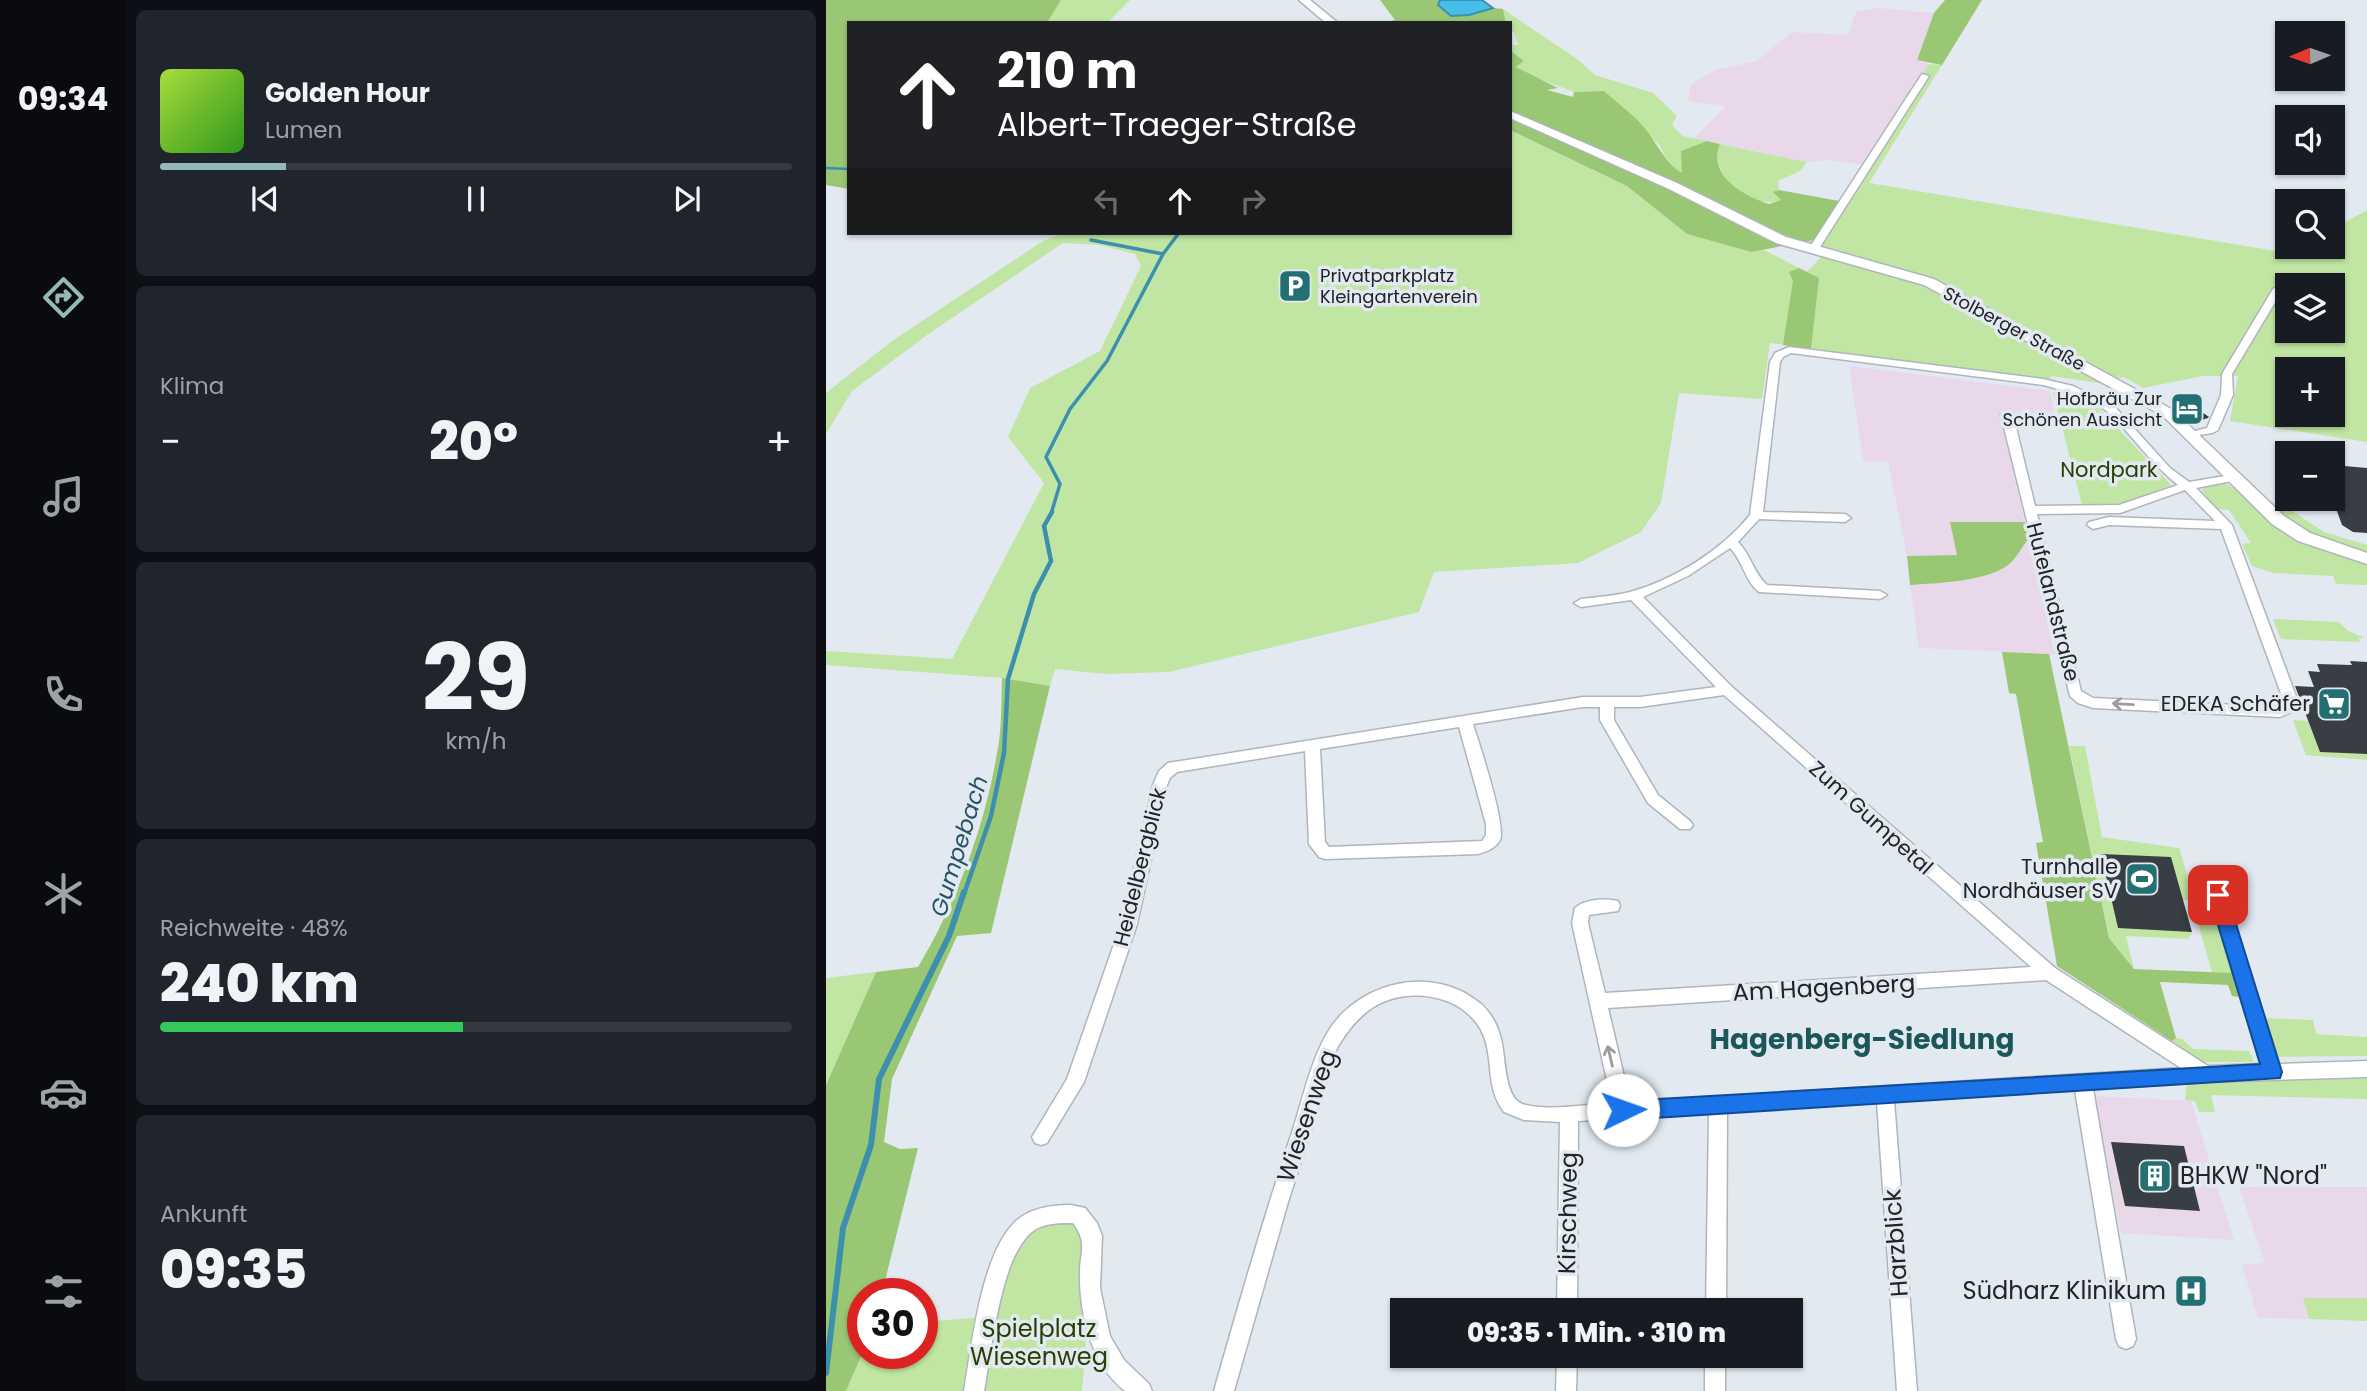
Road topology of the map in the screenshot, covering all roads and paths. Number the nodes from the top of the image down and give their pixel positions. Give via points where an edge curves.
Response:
1 (1304, 0) edge
2 (1330, 21) edge
3 (1925, 76) dead end
4 (1512, 115) edge
5 (1813, 250) junction
6 (2275, 294) edge
7 (2007, 415) dead end
8 (2191, 435) junction
9 (2233, 477) junction
10 (2186, 486) junction
11 (2030, 510) junction
12 (1756, 515) junction
13 (1845, 518) dead end
14 (2093, 525) dead end
15 (2226, 525) junction
16 (1732, 543) junction
17 (2367, 559) edge
18 (1880, 595) dead end
19 (1634, 596) junction
20 (1581, 603) dead end
21 (1727, 690) junction
22 (1607, 703) junction
23 (1465, 721) junction
24 (1312, 744) junction
25 (1685, 825) dead end
26 (2218, 895) dead end
27 (1612, 906) dead end
28 (2049, 973) junction
29 (1598, 1001) junction
30 (2367, 1069) edge
31 (2272, 1072) junction
32 (2204, 1074) junction
33 (2083, 1083) junction
34 (1885, 1095) junction
35 (1718, 1105) junction
36 (1623, 1110) junction
37 (1569, 1115) junction
38 (1041, 1137) dead end
39 (1567, 1298) edge
40 (1716, 1298) edge
41 (2126, 1339) dead end
42 (1567, 1368) edge
43 (1716, 1368) edge
44 (974, 1391) edge
45 (1142, 1391) edge
46 (1224, 1391) edge
47 (1566, 1391) edge
48 (1715, 1391) edge
49 (1908, 1391) edge

1 - 2 main road
3 - 5 street
4 - 5 main road, Stolberger Straße via 1781,240
5 - 8 main road, Stolberger Straße via 1929,282 2168,413
6 - 8 street via 2227,374 2227,395 2212,430
7 - 11 street, Hufelandstraße
8 - 9 main road, Stolberger Straße
9 - 10 street, Hufelandstraße
9 - 17 main road, Stolberger Straße via 2278,520 2304,537
10 - 11 street, Hufelandstraße via 2120,509
10 - 12 street via 2111,409 2069,388 1789,350 1775,362
10 - 15 street
15 -> 11 street, Hufelandstraße via 2290,699 2288,708 2280,712 2083,700 2075,693
12 - 13 street
12 - 16 street
14 - 15 street via 2109,521
16 - 18 street via 1744,554 1755,582 1764,589
16 - 19 street
19 - 20 street
19 - 21 street, Zum Gumpetal
21 - 22 street, Heidelbergblick
21 - 28 street, Zum Gumpetal
22 - 23 street, Heidelbergblick via 1583,702
22 - 25 street via 1607,720 1653,799
23 - 24 street, Heidelbergblick
23 - 24 street via 1494,824 1494,837 1478,848 1325,853 1317,845
24 - 38 street, Heidelbergblick via 1188,763 1164,775 1129,924 1075,1082
26 - 31 street
27 - 29 street via 1586,908 1581,913
28 - 29 street, Am Hagenberg
28 - 32 street, Zum Gumpetal
36 -> 29 street
30 - 31 street
31 - 32 street
32 - 33 street
33 - 34 street
33 - 41 street
34 - 35 street
34 - 49 street, Harzblick
35 - 36 street
35 - 40 street
36 - 37 street
37 - 39 street, Kirschweg
37 - 46 street, Wiesenweg via 1522,1112 1508,1105 1500,1091 1488,1025 1466,1002 1452,995 1398,990 1356,1011 1329,1046
42 - 47 street
43 - 48 street
44 - 45 street via 1000,1265 1009,1243 1035,1219 1078,1214 1092,1234 1090,1271 1097,1327 1110,1362

